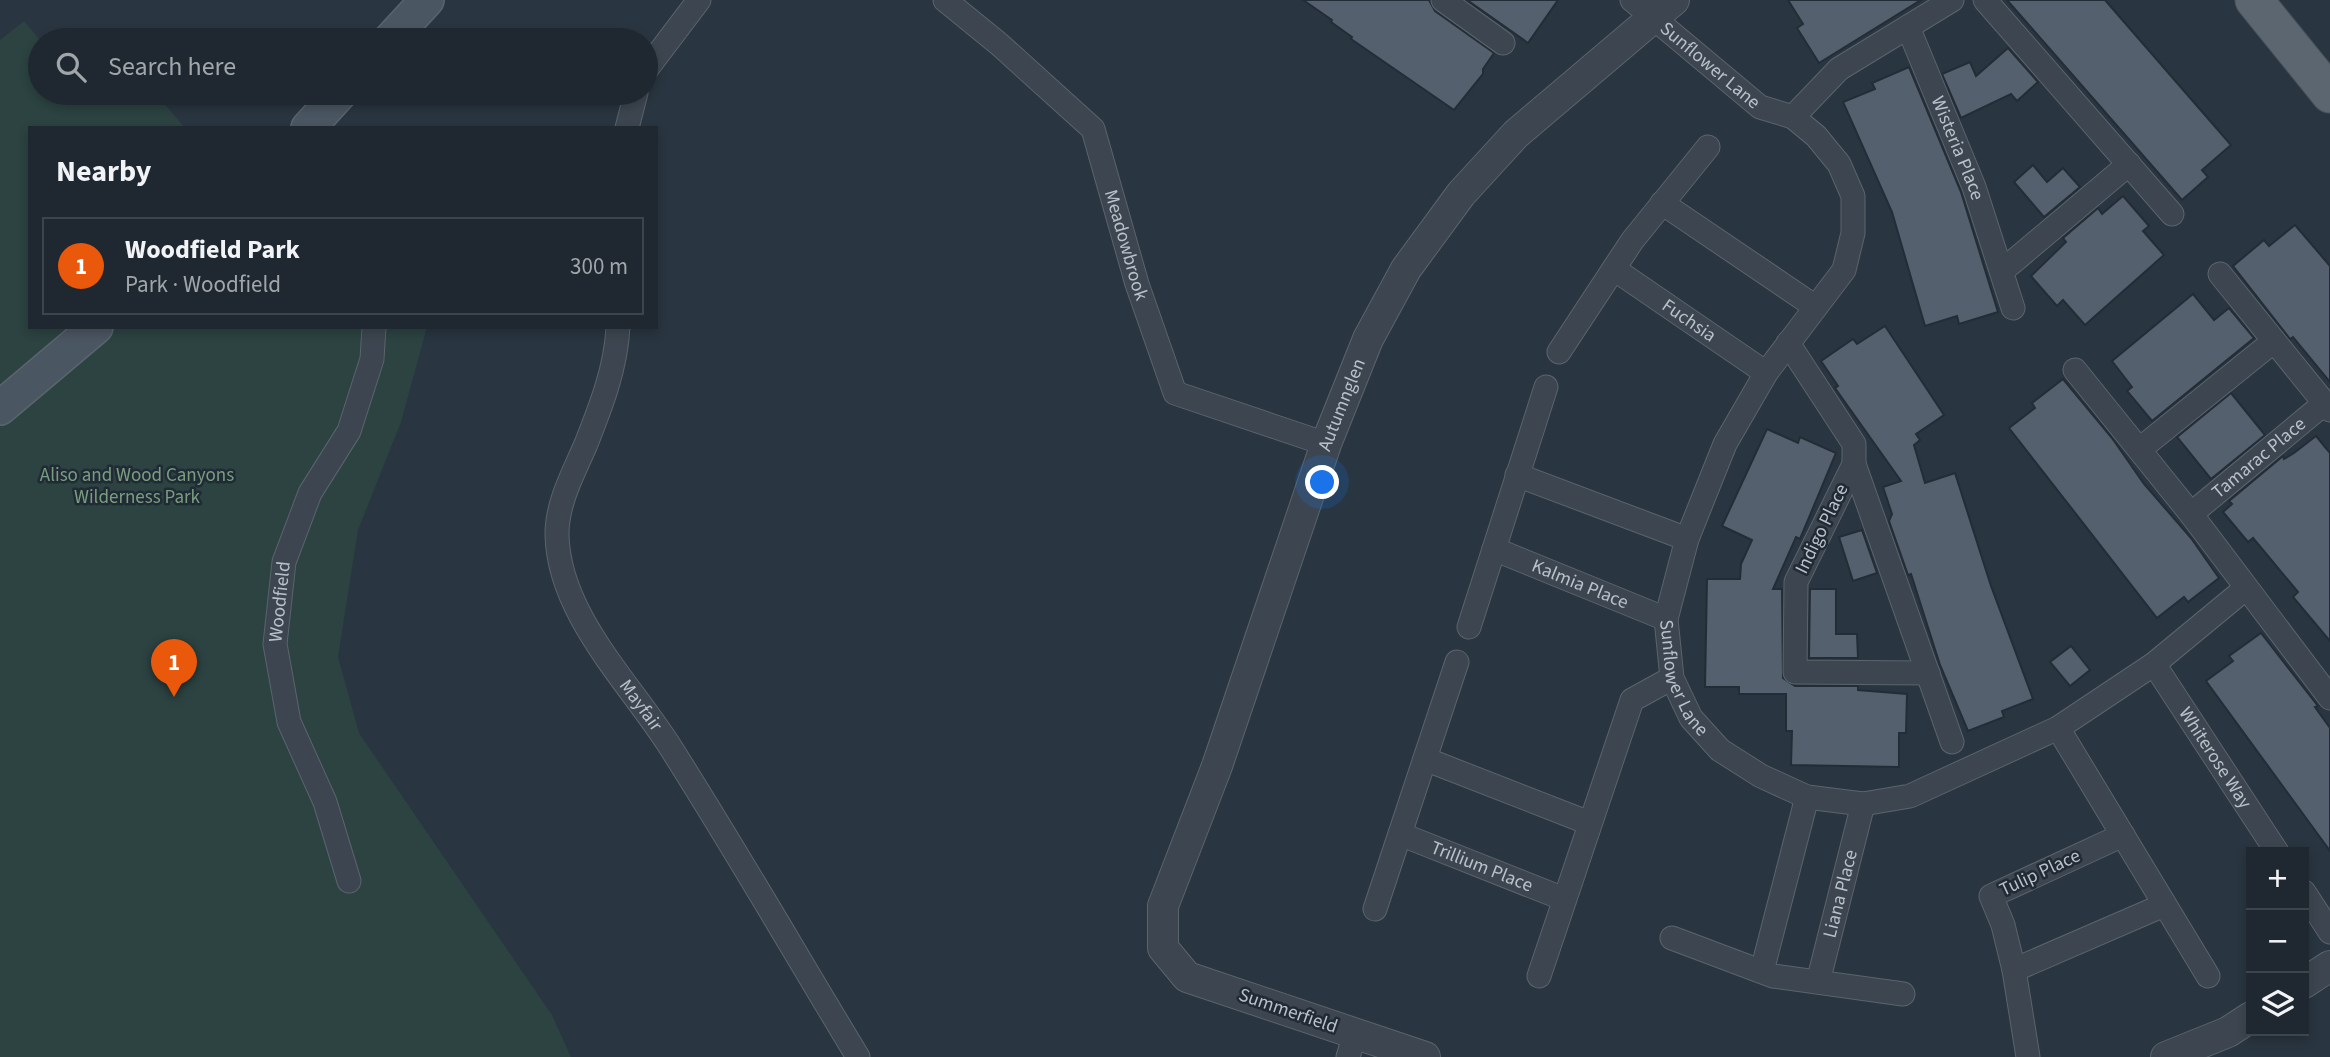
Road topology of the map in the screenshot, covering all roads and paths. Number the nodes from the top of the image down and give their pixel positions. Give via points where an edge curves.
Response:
1 (699, 0) edge
2 (945, 0) edge
3 (1443, 0) edge
4 (1674, 0) edge
5 (1952, 0) edge
6 (1986, 0) edge
7 (2254, 0) edge
8 (420, 3) edge
9 (1642, 9) edge
10 (1908, 27) junction
11 (400, 28) edge
12 (1503, 43) dead end
13 (658, 54) edge
14 (2324, 78) edge
15 (329, 105) edge
16 (633, 105) edge
17 (1793, 117) junction
18 (309, 126) edge
19 (628, 126) edge
20 (1708, 147) dead end
21 (2129, 164) junction
22 (1662, 203) junction
23 (2172, 214) dead end
24 (1614, 268) junction
25 (2002, 271) junction
26 (2220, 274) dead end
27 (1814, 306) junction
28 (2013, 308) dead end
29 (94, 329) edge
30 (374, 329) edge
31 (618, 329) edge
32 (2274, 341) junction
33 (1788, 343) junction
34 (1559, 352) dead end
35 (2075, 370) dead end
36 (1766, 373) junction
37 (1546, 387) dead end
38 (2327, 407) edge
39 (0, 408) edge
40 (1326, 444) junction
41 (2140, 449) junction
42 (1854, 464) junction
43 (1517, 475) junction
44 (2191, 514) junction
45 (1688, 539) junction
46 (1494, 550) junction
47 (2246, 588) junction
48 (1666, 620) junction
49 (1468, 627) dead end
50 (1457, 662) dead end
51 (2154, 664) junction
52 (1928, 673) junction
53 (1672, 678) junction
54 (2328, 690) edge
55 (2058, 728) junction
56 (1952, 742) dead end
57 (1425, 759) junction
58 (1807, 797) junction
59 (1863, 804) junction
60 (1589, 823) junction
61 (1400, 834) junction
62 (2123, 835) junction
63 (2274, 847) edge
64 (349, 881) dead end
65 (1564, 899) junction
66 (2309, 900) edge
67 (2164, 905) junction
68 (1375, 909) dead end
69 (2330, 932) edge
70 (1672, 938) dead end
71 (1163, 948) joint
72 (2330, 966) edge
73 (2014, 970) junction
74 (1762, 971) junction
75 (1539, 976) dead end
76 (2208, 976) dead end
77 (2309, 980) edge
78 (1818, 982) junction
79 (1903, 994) dead end
80 (2246, 1020) edge
81 (1352, 1045) edge
82 (858, 1057) edge
83 (1425, 1057) edge
84 (2028, 1057) edge
85 (2166, 1057) edge

1 - 13 street
2 - 40 street, Meadowbrook via 1093,129 1137,284 1175,393
3 - 12 street
4 - 9 street, Autumnglen
5 - 10 street
6 - 21 street
7 - 14 main road
8 - 11 main road
9 - 17 street, Sunflower Lane via 1760,107
9 - 40 street, Autumnglen via 1461,194 1406,269 1367,339
10 - 17 street via 1839,69
10 - 25 street, Wisteria Place via 1974,187
15 - 18 main road
16 - 19 street
17 - 27 street, Sunflower Lane via 1839,164 1853,196 1853,233 1844,270
20 - 22 street
21 - 23 street
21 - 25 street
22 - 24 street
22 - 27 street
24 - 34 street
24 - 36 street, Fuchsia
25 - 28 street, Wisteria Place
26 - 32 street, Tamarac Place
27 - 33 street, Sunflower Lane
29 - 39 main road
30 - 64 street, Woodfield via 372,359 349,431 310,493 284,562 275,644 289,722 326,802
31 - 82 street, Mayfair via 604,397 563,495 557,532 561,574 576,610 669,745
32 - 38 street, Tamarac Place
32 - 41 street
33 - 36 street, Sunflower Lane
33 - 42 street, Indigo Place via 1854,444
35 - 41 street
36 - 45 street, Sunflower Lane via 1725,444
37 - 43 street
38 - 44 street, Tamarac Place
40 - 71 street, Autumnglen via 1217,766 1163,906
41 - 44 street
42 - 52 street, Indigo Place
42 - 52 street, Indigo Place via 1796,582 1796,673
43 - 45 street
43 - 46 street
44 - 47 street
45 - 48 street, Sunflower Lane
46 - 48 street, Kalmia Place
46 - 49 street
47 - 51 street, Sunflower Lane
47 - 54 street
48 - 53 street, Sunflower Lane
50 - 57 street
51 - 55 street, Sunflower Lane
51 - 63 street, Whiterose Way
52 - 56 street, Indigo Place
53 - 58 street, Sunflower Lane via 1691,718 1720,750
53 - 60 street via 1632,700
55 - 59 street, Sunflower Lane via 1910,796
55 - 62 street
57 - 60 street
57 - 61 street
58 - 59 street, Sunflower Lane
58 - 74 street
59 - 78 street, Liana Place
60 - 65 street
61 - 65 street, Trillium Place
61 - 68 street
62 - 67 street
62 - 73 street, Tulip Place via 1991,895
65 - 75 street
66 - 69 street
67 - 73 street
67 - 76 street
70 - 74 street
71 - 81 street, Summerfield via 1187,977
72 - 77 street
73 - 84 street, Tulip Place
74 - 78 street
78 - 79 street
80 - 85 street
81 - 83 street, Summerfield

